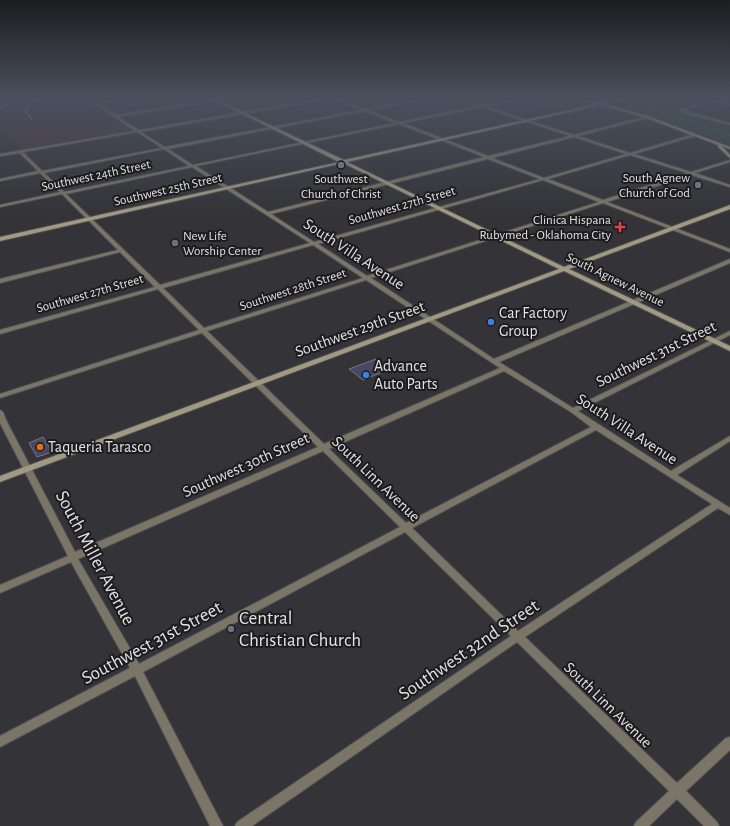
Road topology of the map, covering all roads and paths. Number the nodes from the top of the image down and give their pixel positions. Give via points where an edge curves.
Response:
1 (113, 136) edge
2 (146, 136) edge
3 (227, 136) edge
4 (288, 136) edge
5 (339, 136) edge
6 (432, 136) edge
7 (448, 136) edge
8 (463, 136) edge
9 (576, 136) joint
10 (689, 136) edge
11 (698, 136) edge
12 (438, 138) junction
13 (444, 140) junction
14 (303, 143) junction
15 (717, 144) junction
16 (164, 148) junction
17 (730, 148) edge
18 (21, 152) junction
19 (630, 153) junction
20 (0, 155) edge
21 (488, 157) junction
22 (730, 157) edge
23 (342, 161) junction
24 (730, 161) edge
25 (192, 166) junction
26 (716, 166) junction
27 (730, 166) edge
28 (41, 172) junction
29 (692, 173) junction
30 (544, 179) junction
31 (0, 180) edge
32 (387, 183) junction
33 (730, 186) edge
34 (227, 188) junction
35 (62, 193) junction
36 (602, 202) junction
37 (0, 206) edge
38 (730, 207) edge
39 (437, 208) junction
40 (267, 214) junction
41 (88, 219) junction
42 (672, 229) junction
43 (496, 236) junction
44 (0, 240) edge
45 (312, 243) junction
46 (120, 250) junction
47 (730, 251) edge
48 (730, 261) edge
49 (563, 269) junction
50 (367, 278) junction
51 (0, 281) edge
52 (158, 286) junction
53 (632, 302) junction
54 (429, 319) junction
55 (202, 331) junction
56 (0, 332) edge
57 (730, 333) edge
58 (714, 342) junction
59 (730, 349) edge
60 (494, 362) junction
61 (504, 368) junction
62 (256, 383) junction
63 (0, 396) edge
64 (573, 411) junction
65 (0, 412) edge
66 (596, 427) junction
67 (730, 438) edge
68 (323, 447) junction
69 (28, 468) junction
70 (671, 475) junction
71 (0, 479) edge
72 (718, 504) junction
73 (730, 512) edge
74 (407, 528) junction
75 (73, 557) junction
76 (0, 588) edge
77 (518, 636) junction
78 (137, 670) junction
79 (0, 742) edge
80 (730, 742) edge
81 (677, 791) junction
82 (217, 826) edge
83 (240, 826) edge
84 (640, 826) edge
85 (713, 826) edge

1 - 18 street
2 - 16 street, South Villa Avenue
3 - 16 street
4 - 14 main road, South Agnew Avenue
5 - 14 street, Southwest 24th Street
6 - 12 street
7 - 12 main road, Southwest 25th Street
8 - 13 main road, Southwest 25th Street
9 - 19 street
9 - 21 street
10 - 19 street, Southwest 27th Street
11 - 15 main road
12 - 13 street
12 - 23 main road, Southwest 25th Street via 345,158
13 - 21 street
13 - 23 main road, Southwest 25th Street via 357,160
14 - 23 main road, South Agnew Avenue
14 - 25 street, Southwest 24th Street
15 - 17 main road
15 - 22 main road
16 - 25 street, South Villa Avenue
16 - 28 street
18 - 20 street
18 - 28 street, South Linn Avenue
19 - 29 street
19 - 30 street, Southwest 27th Street
21 - 30 street
21 - 32 street
23 - 32 main road, South Agnew Avenue
23 - 34 main road, Southwest 25th Street
24 - 26 street, Southwest 28th Street
25 - 34 street, South Villa Avenue
25 - 35 street, Southwest 24th Street
26 - 27 street
26 - 29 street, Southwest 28th Street
28 - 31 street
28 - 35 street, South Linn Avenue
29 - 33 street
29 - 36 street, Southwest 28th Street
30 - 36 street
30 - 39 street, Southwest 27th Street
32 - 39 main road, South Agnew Avenue
32 - 40 street
34 - 40 street, South Villa Avenue
34 - 41 main road, Southwest 25th Street
35 - 37 street, Southwest 24th Street
35 - 41 street, South Linn Avenue
36 - 42 street
36 - 43 street, Southwest 28th Street
38 - 42 main road, Southwest 29th Street
39 - 43 main road, South Agnew Avenue
39 - 45 street, Southwest 27th Street
40 - 45 street, South Villa Avenue
41 - 44 main road, Southwest 25th Street
41 - 46 street, South Linn Avenue
42 - 47 street
42 - 49 main road, Southwest 29th Street
43 - 49 main road, South Agnew Avenue
43 - 50 street, Southwest 28th Street
45 - 50 street, South Villa Avenue
45 - 52 street, Southwest 27th Street
46 - 51 street
46 - 52 street, South Linn Avenue
48 - 53 street
49 - 53 main road, South Agnew Avenue
49 - 54 main road, Southwest 29th Street
50 - 54 street, South Villa Avenue
50 - 55 street, Southwest 28th Street
52 - 55 street, South Linn Avenue
52 - 56 street, Southwest 27th Street
53 - 58 main road, South Agnew Avenue
53 - 60 street
54 - 60 street, South Villa Avenue
54 - 62 main road, Southwest 29th Street
55 - 62 street, South Linn Avenue
55 - 63 street, Southwest 28th Street
57 - 58 street, Southwest 31st Street
58 - 59 main road, South Agnew Avenue
58 - 64 street, Southwest 31st Street
60 - 61 street, South Villa Avenue
61 - 64 street, South Villa Avenue
61 - 68 street, Southwest 30th Street
62 - 68 street, South Linn Avenue
62 - 69 main road, Southwest 29th Street
64 - 66 street, South Villa Avenue
65 - 69 street, South Miller Avenue
66 - 70 street, South Villa Avenue
66 - 74 street, Southwest 31st Street
67 - 70 street
68 - 74 street, South Linn Avenue
68 - 75 street, Southwest 30th Street
69 - 71 main road, Southwest 29th Street
69 - 75 street, South Miller Avenue
70 - 72 street, South Villa Avenue
72 - 73 street, South Villa Avenue
72 - 77 street, Southwest 32nd Street
74 - 77 street, South Linn Avenue
74 - 78 street, Southwest 31st Street
75 - 76 street, Southwest 30th Street
75 - 78 street, South Miller Avenue
77 - 81 street, South Linn Avenue
77 - 83 street, Southwest 32nd Street
78 - 79 street, Southwest 31st Street
78 - 82 street, South Miller Avenue
80 - 81 street
81 - 84 street
81 - 85 street, South Linn Avenue

